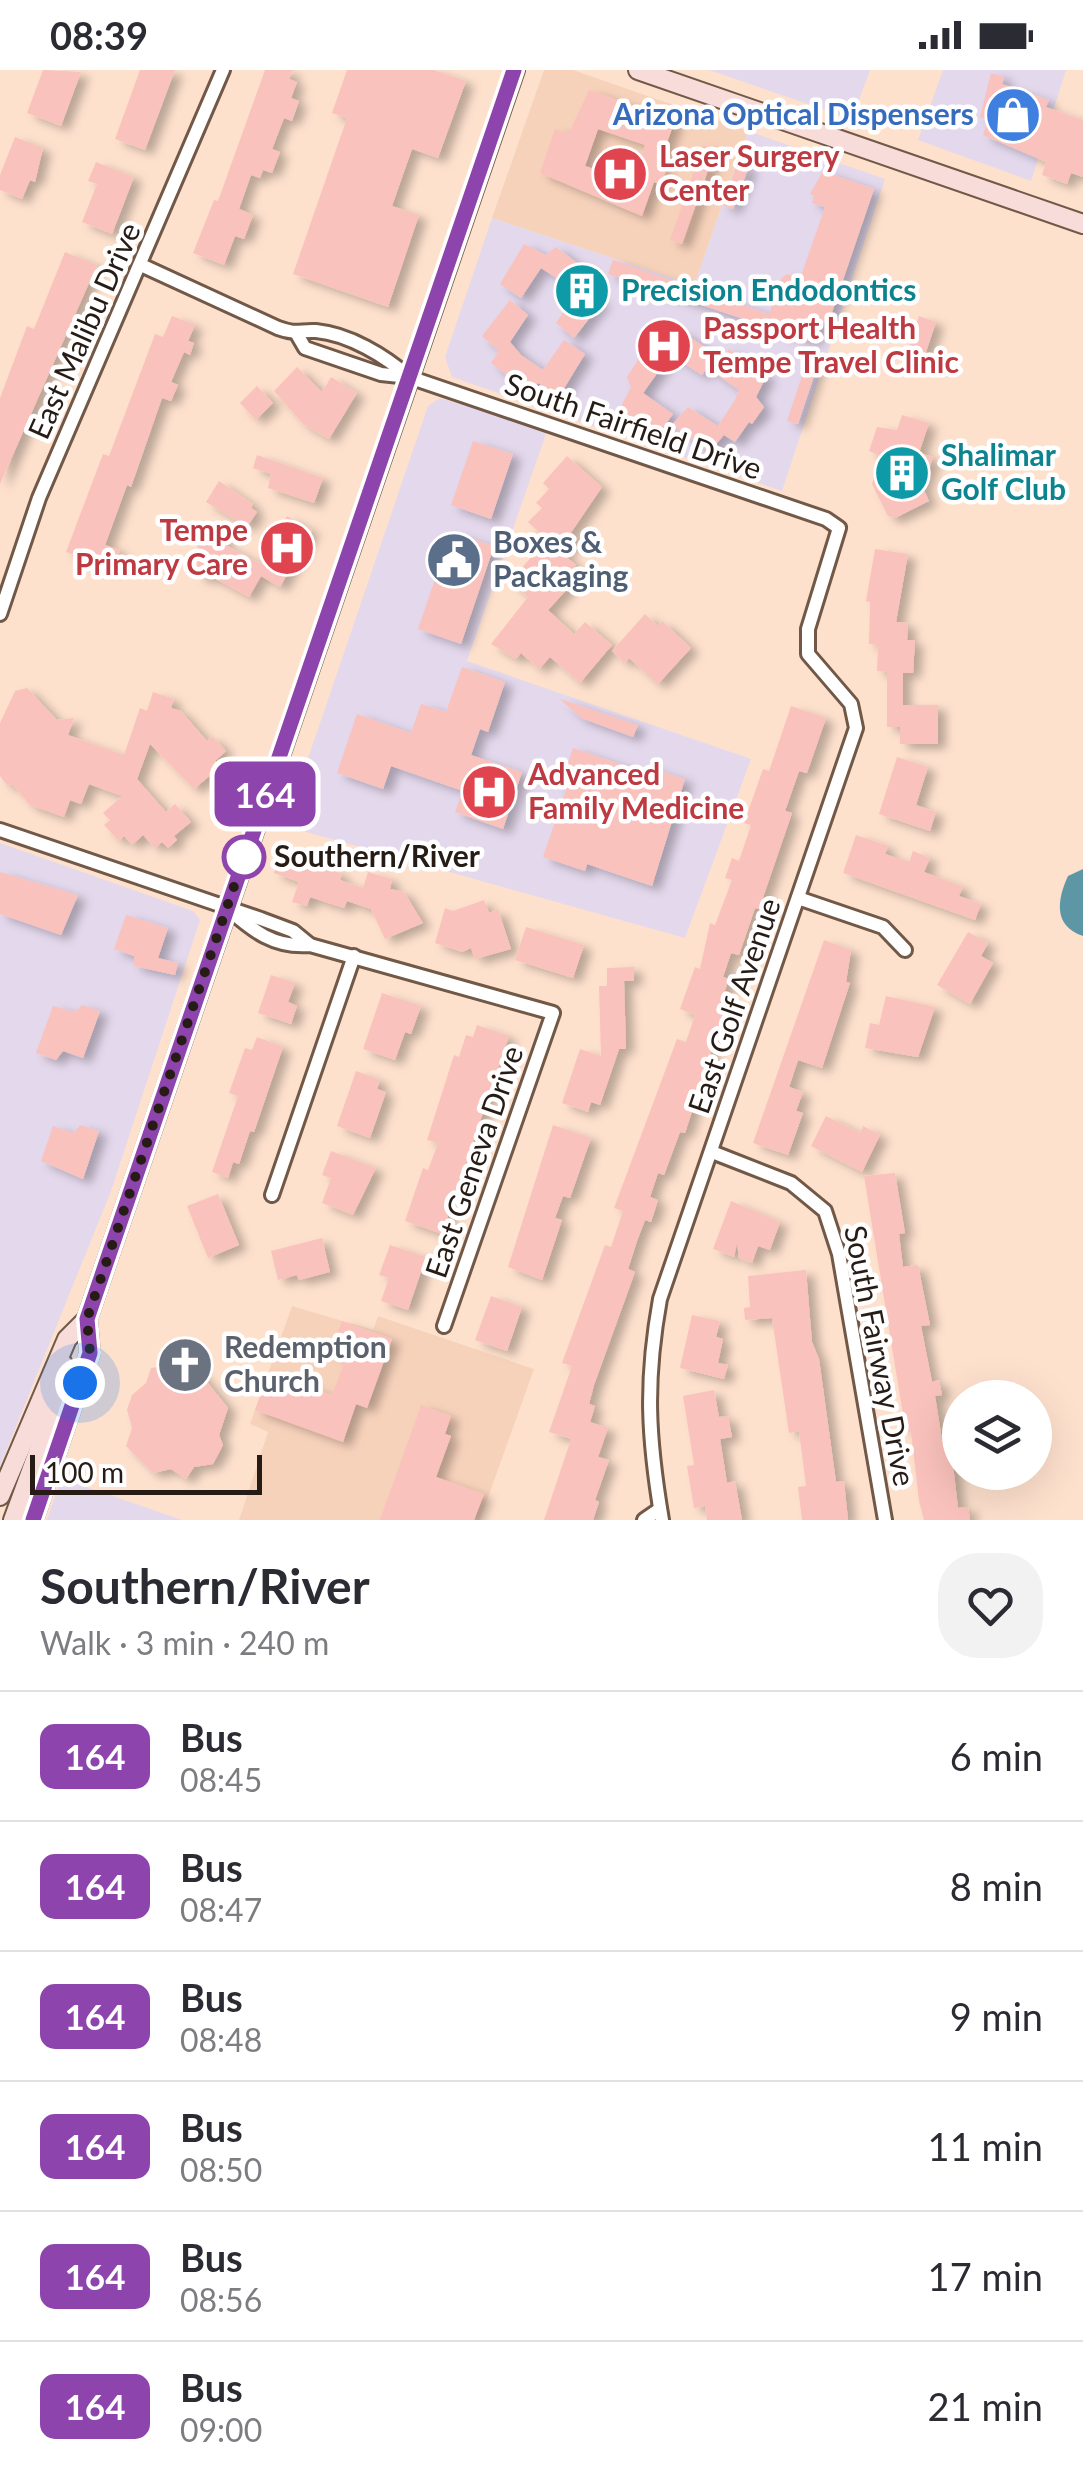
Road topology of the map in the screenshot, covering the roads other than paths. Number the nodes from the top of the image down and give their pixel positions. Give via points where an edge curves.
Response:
1 (223, 70) edge
2 (514, 70) edge
3 (638, 70) edge
4 (1083, 224) edge
5 (141, 265) junction
6 (298, 336) junction
7 (409, 377) junction
8 (839, 528) joint
9 (0, 614) edge
10 (0, 830) edge
11 (798, 898) junction
12 (227, 908) junction
13 (904, 950) dead end
14 (354, 956) junction
15 (712, 1152) junction
16 (272, 1195) dead end
17 (87, 1319) junction
18 (444, 1326) dead end
19 (67, 1339) junction
20 (0, 1496) edge
21 (661, 1515) edge
22 (13, 1520) edge
23 (33, 1520) edge
24 (644, 1520) edge
25 (885, 1520) edge

1 - 5 street, East Malibu Drive
2 - 7 main road
3 - 4 main road
5 - 6 street, South Fairfield Drive
5 - 9 street, East Malibu Drive via 39,498
6 - 7 street, South Fairfield Drive via 305,348
6 - 7 street, South Fairfield Drive via 315,331 384,355
7 - 8 street, South Fairfield Drive
7 - 12 main road
8 - 11 street, East Golf Avenue via 808,629 808,654 851,704 856,728
10 - 12 street
11 - 13 street via 883,927
11 - 15 street, East Golf Avenue
12 - 14 street via 292,931 310,945
12 - 17 main road
14 - 16 street
14 - 18 street, East Geneva Drive via 553,1013
15 - 21 street, East Golf Avenue via 660,1299 649,1358 648,1436
15 - 25 street, South Fairway Drive via 791,1183 825,1210 839,1254
17 - 19 main road
17 - 23 main road via 90,1353
19 - 20 main road
19 - 22 main road via 59,1394
21 - 24 street

